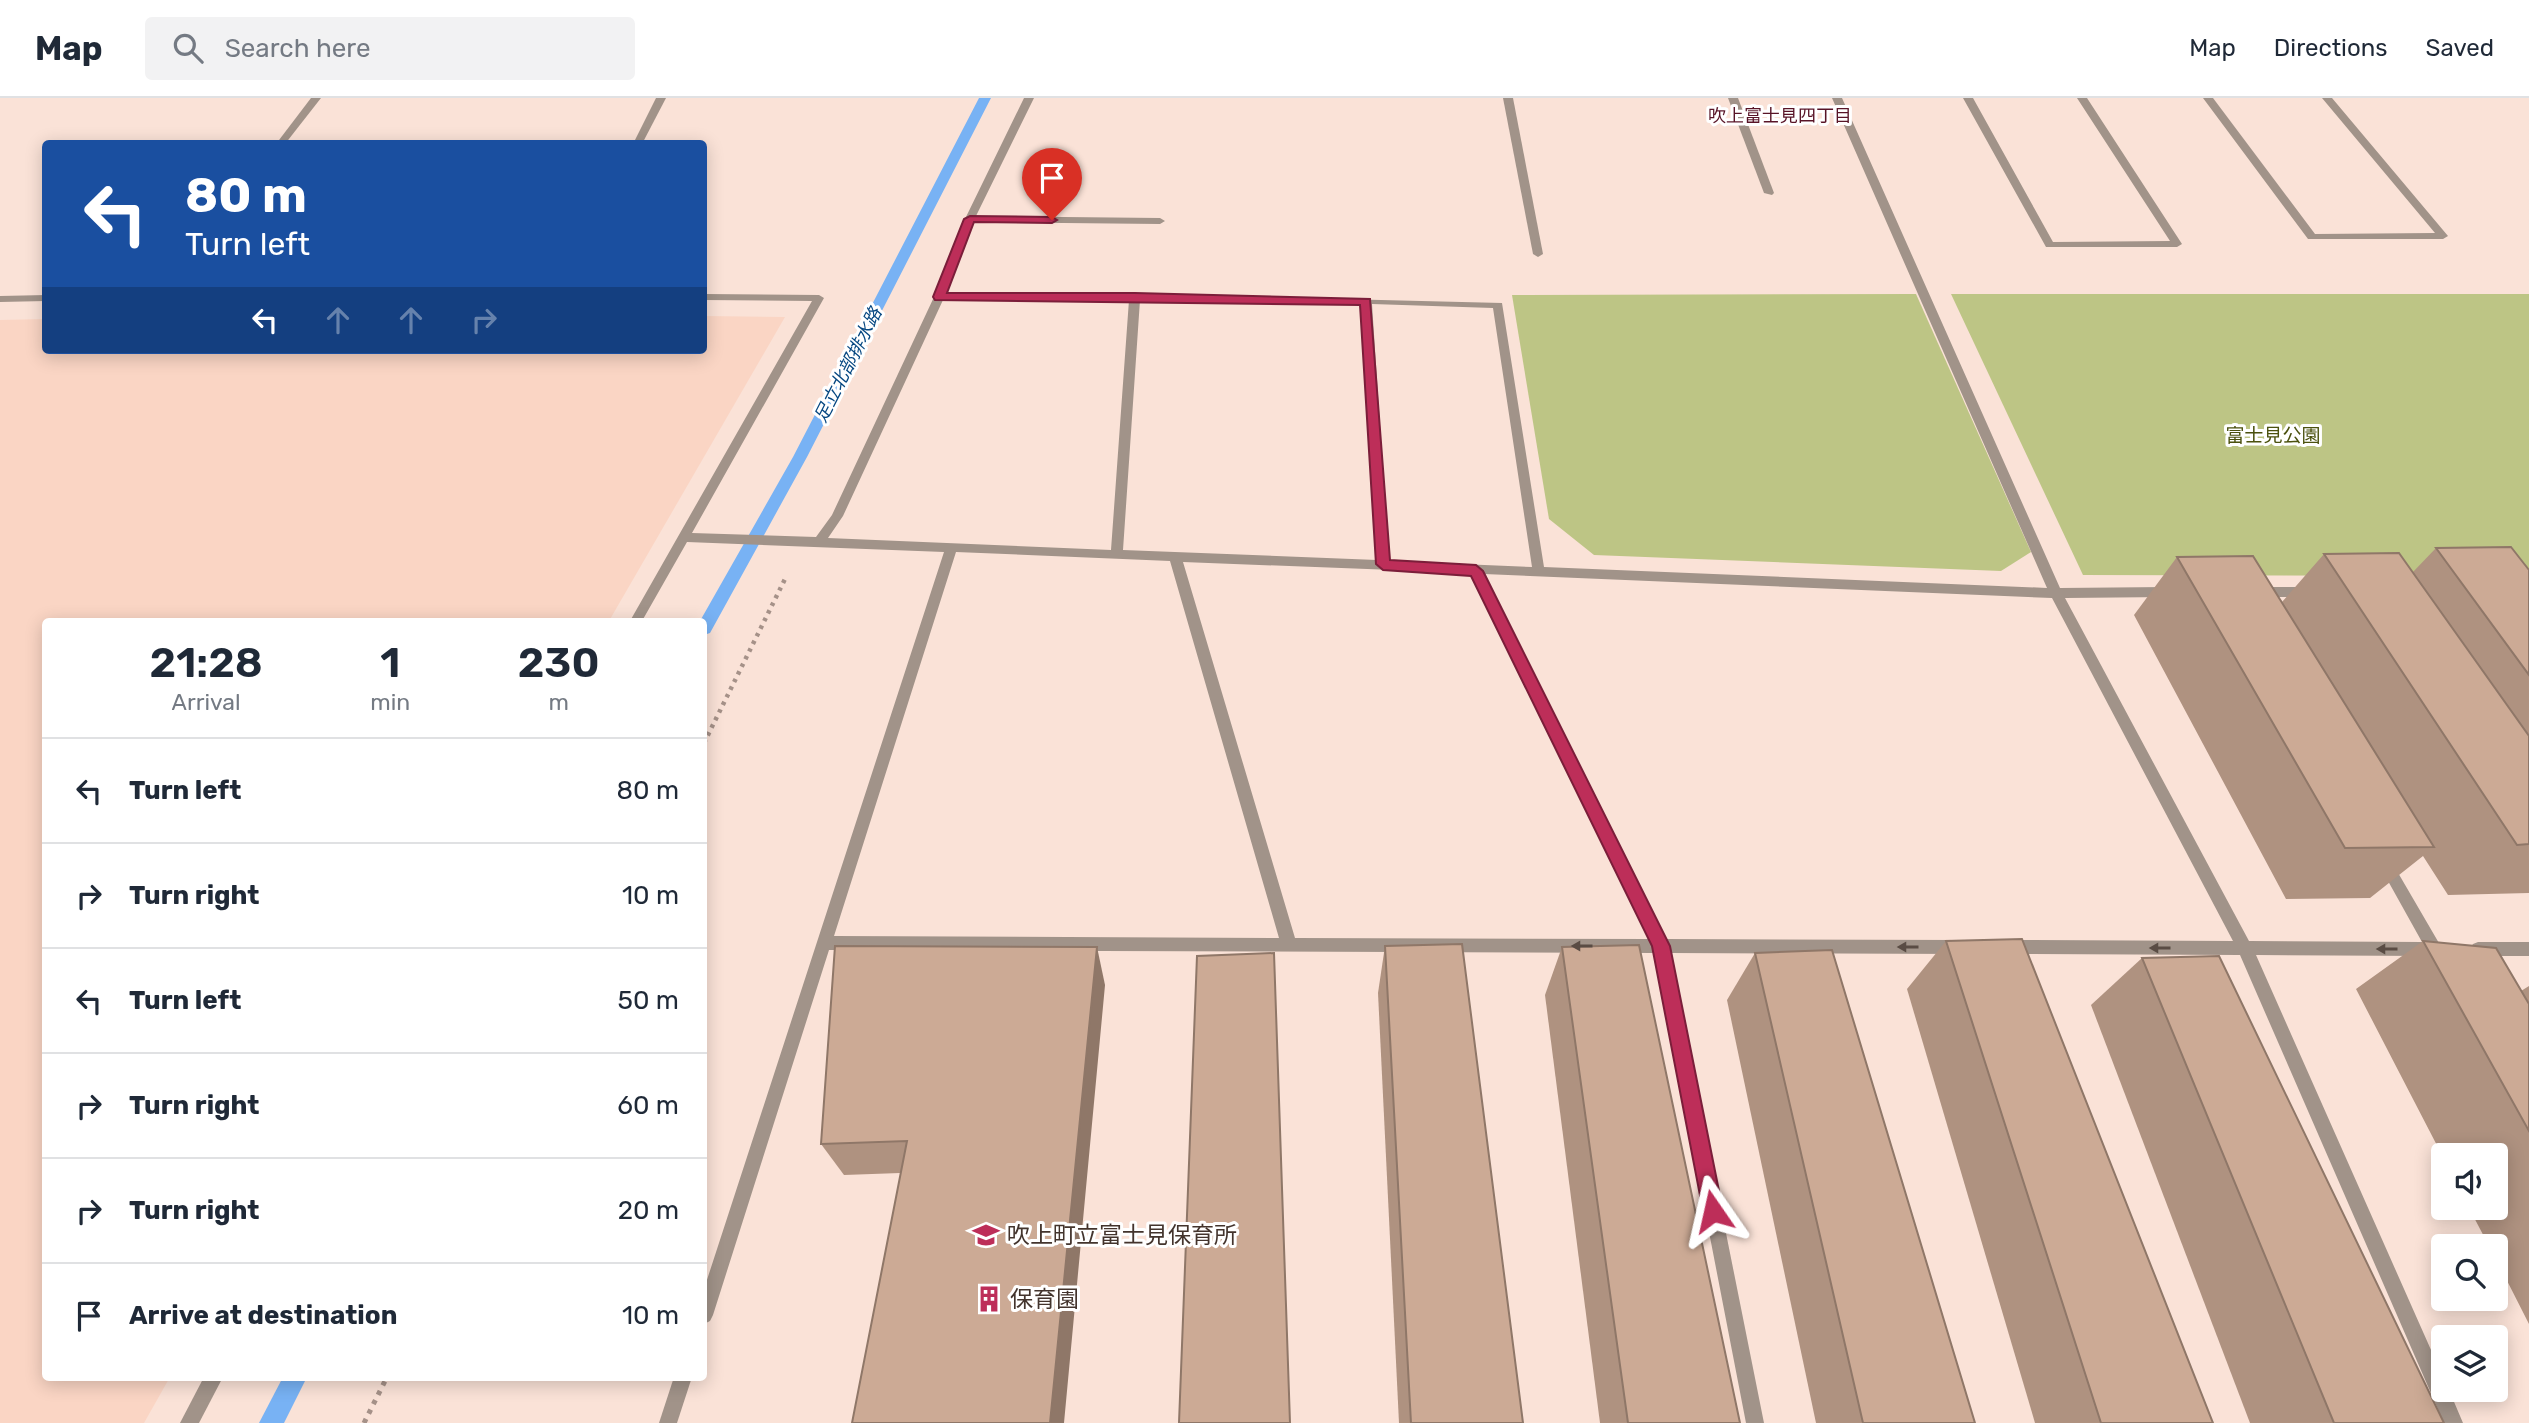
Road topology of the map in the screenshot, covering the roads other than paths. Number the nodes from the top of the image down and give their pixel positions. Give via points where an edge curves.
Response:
1 (316, 98) edge
2 (661, 98) edge
3 (1029, 98) edge
4 (1508, 98) edge
5 (1733, 98) edge
6 (1838, 98) edge
7 (1968, 98) edge
8 (2082, 98) edge
9 (2208, 98) edge
10 (2327, 98) edge
11 (283, 140) edge
12 (639, 140) edge
13 (1769, 192) dead end
14 (970, 219) junction
15 (1160, 221) dead end
16 (1538, 254) dead end
17 (707, 297) edge
18 (939, 297) junction
19 (1135, 297) junction
20 (42, 298) edge
21 (0, 299) edge
22 (1366, 301) junction
23 (684, 537) junction
24 (819, 542) junction
25 (952, 546) junction
26 (1117, 553) junction
27 (1175, 556) junction
28 (1383, 564) junction
29 (1476, 571) junction
30 (1539, 573) junction
31 (2176, 592) dead end
32 (2242, 592) edge
33 (2323, 592) dead end
34 (2056, 593) junction
35 (638, 618) edge
36 (2380, 854) edge
37 (824, 943) junction
38 (1289, 945) junction
39 (1661, 946) junction
40 (2245, 948) junction
41 (2449, 949) junction
42 (2529, 949) edge
43 (2449, 973) edge
44 (707, 1306) edge
45 (212, 1381) edge
46 (682, 1381) edge
47 (189, 1423) edge
48 (668, 1423) edge
49 (1755, 1423) edge
50 (2454, 1423) edge

1 - 11 street
2 - 12 street
3 - 14 street
4 - 16 street
5 - 13 street
6 - 34 street
7 - 8 street via 2050,245 2178,244
9 - 10 street via 2312,237 2443,236
14 - 15 street
14 - 18 street
17 - 23 street via 819,298
18 - 19 street
18 - 24 street via 837,516
19 - 22 street
19 - 26 street
20 - 21 street
22 - 28 street
22 - 30 street via 1498,305
23 - 24 street
23 - 35 street
24 - 25 street
25 - 26 street
25 - 37 street
26 - 27 street
27 - 28 street
27 - 38 street
28 - 29 street
29 - 30 street
29 - 39 street
30 - 34 street
31 - 34 street
32 - 33 street
34 - 40 street
36 - 41 street
37 - 38 street
37 - 44 street
39 -> 38 street
40 -> 39 street
39 - 49 street
41 -> 40 street
40 - 50 street
41 - 42 street
41 - 43 street
45 - 47 street
46 - 48 street

